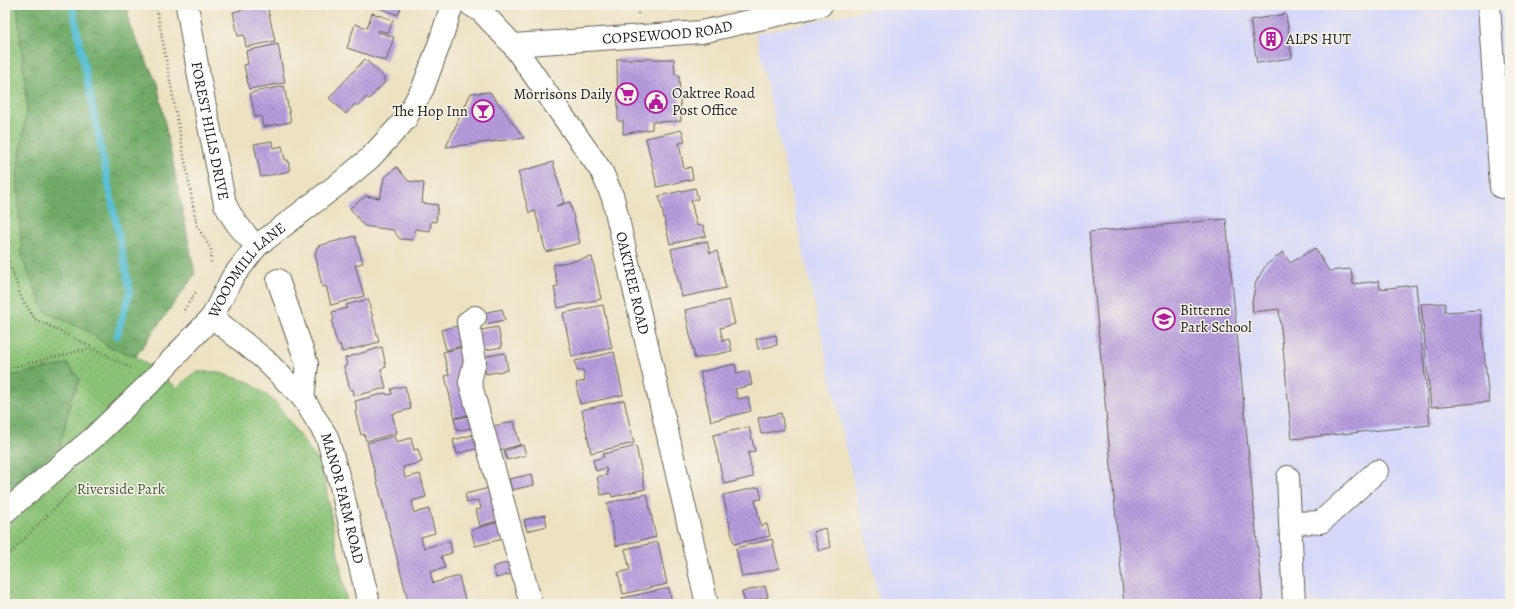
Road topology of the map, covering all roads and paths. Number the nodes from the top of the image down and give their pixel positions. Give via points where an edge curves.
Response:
1 (156, 5) edge
2 (187, 5) edge
3 (452, 5) edge
4 (471, 5) edge
5 (821, 5) edge
6 (1489, 5) edge
7 (513, 45) junction
8 (1501, 187) dead end
9 (257, 246) junction
10 (5, 250) edge
11 (210, 268) dead end
12 (278, 280) dead end
13 (200, 286) dead end
14 (183, 311) dead end
15 (212, 317) junction
16 (476, 317) dead end
17 (92, 348) junction
18 (5, 369) edge
19 (134, 370) dead end
20 (303, 398) junction
21 (1377, 471) dead end
22 (1288, 477) dead end
23 (5, 512) edge
24 (1290, 523) junction
25 (368, 604) edge
26 (531, 604) edge
27 (708, 604) edge
28 (1294, 604) edge

1 - 11 path via 197,226 211,249
2 - 9 street, FOREST HILLS DRIVE via 225,204 235,223
3 - 9 street, WOODMILL LANE via 423,88 405,120 370,158
4 - 7 street, OAKTREE ROAD via 481,11
5 - 7 street, COPSEWOOD ROAD via 700,32
6 - 8 street
7 - 27 street, OAKTREE ROAD via 602,172 612,198
9 - 15 street, WOODMILL LANE via 232,278
10 - 17 path via 22,299 35,319
12 - 20 street via 307,364
13 - 14 path
15 - 20 street, MANOR FARM ROAD via 264,359
15 - 23 street, WOODMILL LANE via 149,384 93,438
16 - 26 street via 468,322 475,362 470,382
17 - 18 path
17 - 19 path
20 - 25 street, MANOR FARM ROAD via 327,437
21 - 24 street via 1321,522
22 - 24 street
24 - 28 street

